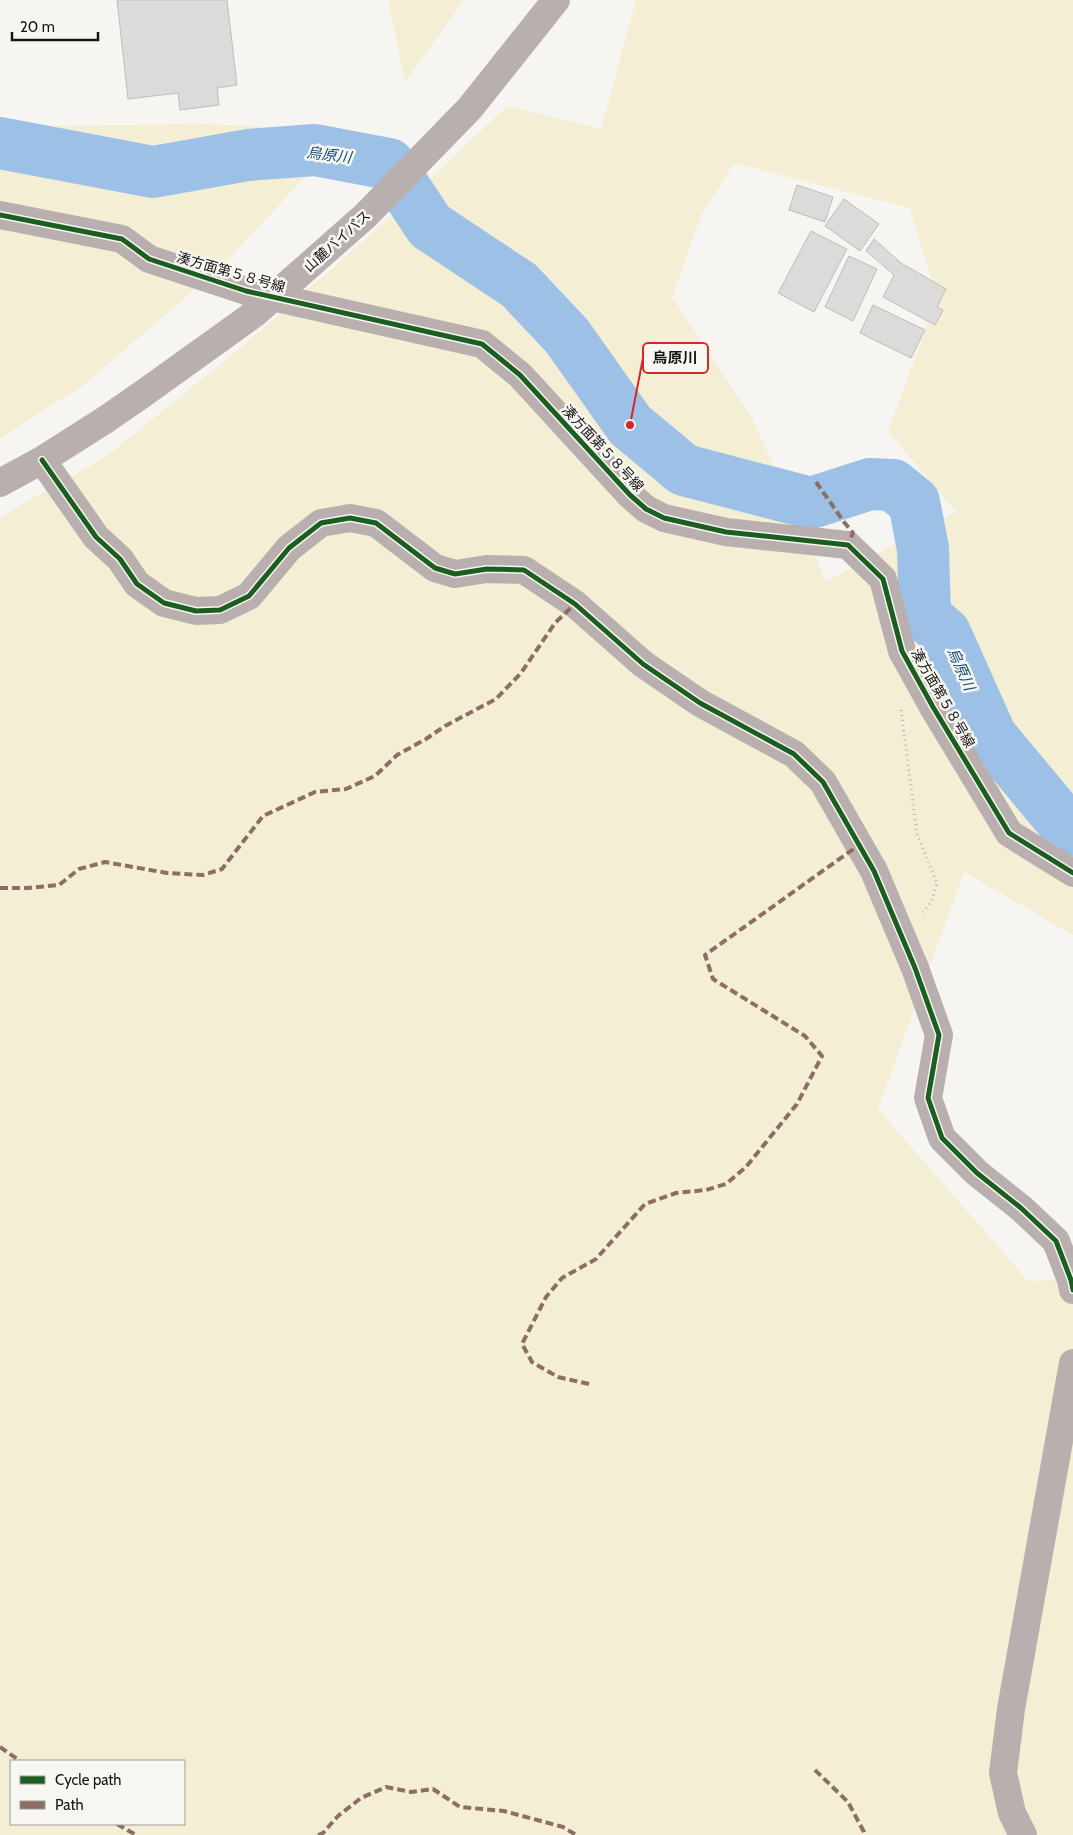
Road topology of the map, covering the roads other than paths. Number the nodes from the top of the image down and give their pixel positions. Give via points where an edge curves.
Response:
1 (556, 0) edge
2 (0, 215) edge
3 (42, 460) junction
4 (0, 484) edge
5 (1073, 873) edge
6 (1073, 1290) edge
7 (1073, 1363) edge
8 (1023, 1835) edge

1 - 3 street, 山麓バイパス, bridge via 470,108 365,216 254,314 105,420
2 - 5 street, 湊方面第５８号線 via 122,239 149,259 246,291 482,344 520,375 646,509 664,518 726,532 848,545 883,579 902,651 1009,833
3 - 4 street, 山麓バイパス
3 - 6 street via 96,537 120,559 137,584 164,603 196,611 220,610 249,596 289,548 321,523 350,518 376,523 435,568 455,574 524,570 575,604 643,664 700,703 794,754 823,782 874,871 902,936 939,1035 928,1098 942,1138 1056,1241
7 - 8 street via 1011,1709 1003,1773 1012,1814

